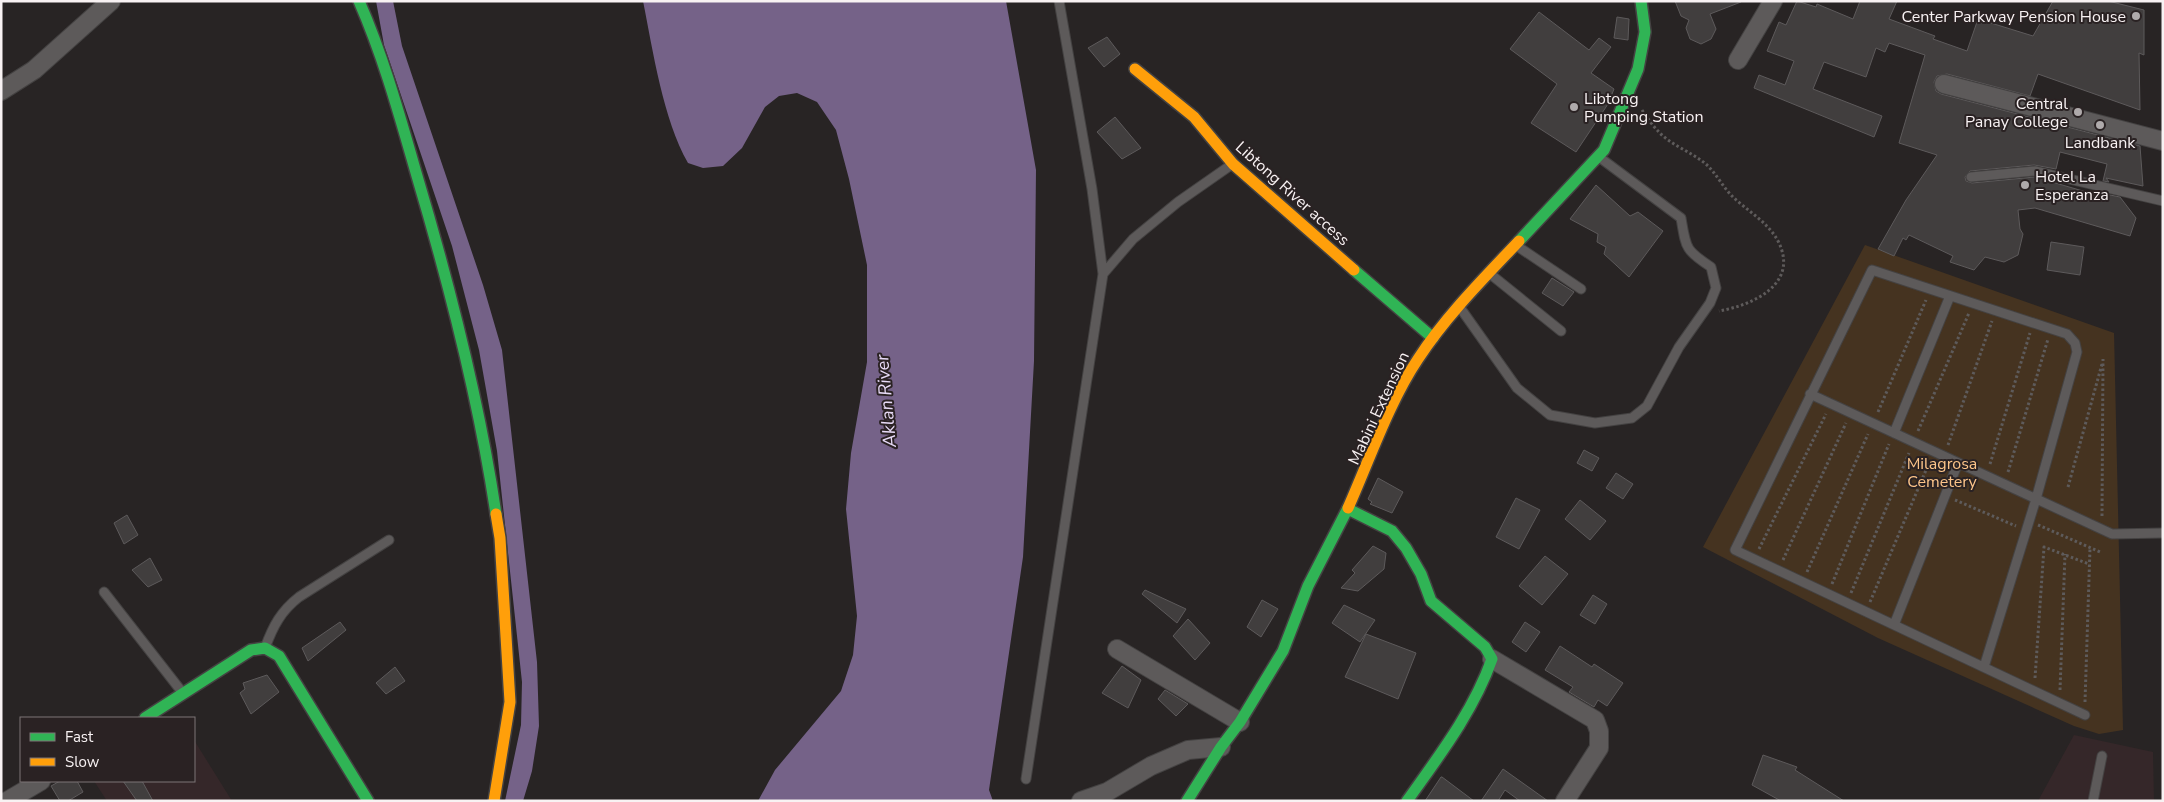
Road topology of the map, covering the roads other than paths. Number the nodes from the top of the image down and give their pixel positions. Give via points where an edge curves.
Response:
1 (111, 1) edge
2 (359, 1) edge
3 (1058, 1) edge
4 (1642, 1) edge
5 (1773, 1) edge
6 (1738, 60) dead end
7 (1135, 69) dead end
8 (1944, 84) dead end
9 (1, 91) edge
10 (2163, 141) edge
11 (1598, 156) junction
12 (1232, 164) junction
13 (1971, 177) dead end
14 (2163, 201) edge
15 (1515, 245) junction
16 (1489, 273) junction
17 (1103, 274) junction
18 (1582, 289) dead end
19 (1950, 296) junction
20 (1460, 306) junction
21 (1561, 331) dead end
22 (1433, 338) junction
23 (1810, 394) junction
24 (1894, 433) junction
25 (1958, 463) junction
26 (2036, 499) junction
27 (1348, 509) junction
28 (2163, 533) edge
29 (389, 540) dead end
30 (104, 592) dead end
31 (1894, 625) junction
32 (265, 648) junction
33 (1117, 649) dead end
34 (1492, 659) junction
35 (1984, 667) junction
36 (184, 695) junction
37 (2085, 715) road end
38 (147, 717) edge
39 (1240, 722) junction
40 (1221, 747) junction
41 (2102, 756) dead end
42 (1026, 779) dead end
43 (38, 782) edge
44 (1193, 799) edge
45 (7, 801) edge
46 (368, 801) edge
47 (494, 801) edge
48 (1081, 801) edge
49 (1407, 801) edge
50 (1565, 801) edge
51 (2093, 801) edge

1 - 9 street via 34,70
2 - 47 street via 379,47 447,276 488,459 500,538 510,702
3 - 17 lane via 1092,189
4 - 11 street, Mabini Extension via 1643,51 1631,87 1604,150
5 - 6 street
7 - 12 street, Libtong River access via 1194,117
8 - 10 street
11 - 15 street, Mabini Extension
11 - 20 lane via 1681,218 1691,254 1711,267 1716,288 1678,347 1647,406 1632,418 1594,423 1550,415 1517,388
12 - 17 lane via 1133,239
12 - 22 street, Libtong River access
13 - 14 lane via 2035,172
15 - 16 street, Mabini Extension
15 - 18 lane
16 - 20 street, Mabini Extension
16 - 21 lane
17 - 42 lane
19 - 23 lane via 1872,270
19 - 24 lane
19 - 26 lane via 2067,334 2076,343 2077,352
20 - 22 street, Mabini Extension
22 - 27 street, Mabini Extension via 1401,389
23 - 24 lane
23 - 31 lane via 1735,550
24 - 25 lane
25 - 26 lane
25 - 31 lane
26 - 28 lane via 2112,534
26 - 35 lane
27 - 34 street via 1392,531 1406,548 1431,602 1485,647
27 - 39 street, Mabini Extension via 1308,586 1283,651
29 - 32 lane via 286,607 272,627
30 - 36 lane
31 - 35 lane
32 - 36 street via 251,650
32 - 46 street via 279,656
33 - 39 street
34 - 49 street via 1476,697
34 - 50 street via 1595,720 1600,731 1599,748
35 - 37 lane
36 - 38 street
39 - 40 street, Mabini Extension
40 - 44 street, Mabini Extension
40 - 48 street via 1188,750 1151,766 1107,792
41 - 51 lane
43 - 45 street

